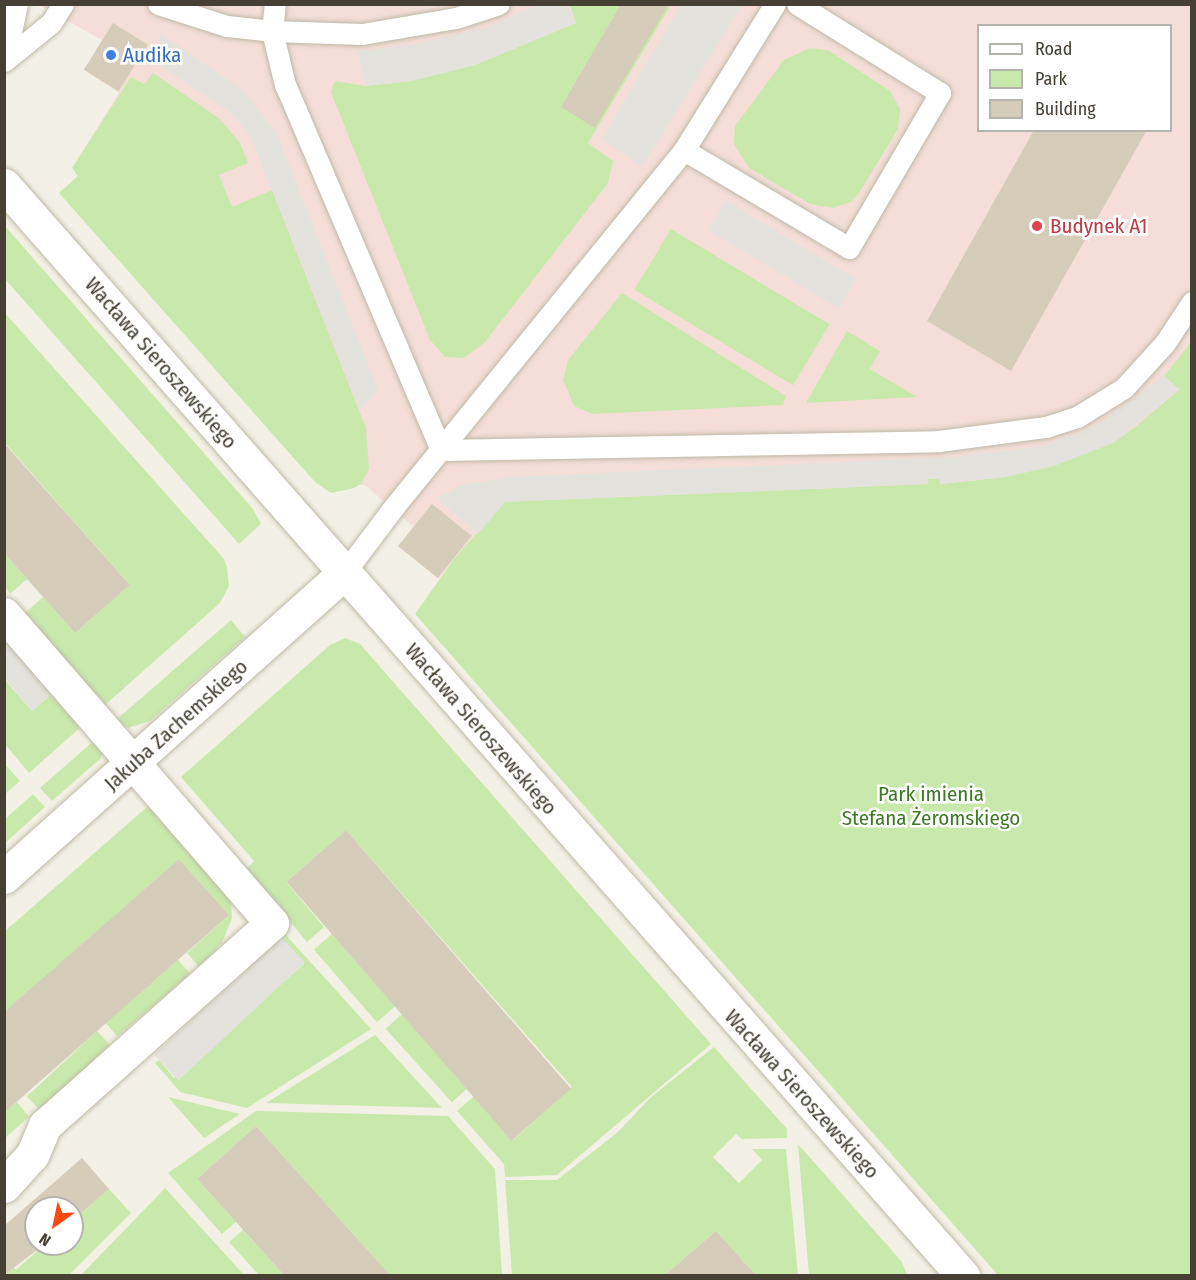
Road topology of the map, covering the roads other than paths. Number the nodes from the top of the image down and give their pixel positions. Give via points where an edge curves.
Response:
1 (17, 4) edge
2 (63, 4) edge
3 (158, 4) edge
4 (276, 4) edge
5 (499, 4) edge
6 (775, 4) edge
7 (797, 4) edge
8 (272, 31) junction
9 (5, 61) edge
10 (684, 150) junction
11 (4, 185) edge
12 (1191, 302) edge
13 (441, 450) junction
14 (345, 572) junction
15 (4, 614) edge
16 (134, 763) junction
17 (4, 877) edge
18 (4, 1186) edge
19 (959, 1274) edge

1 - 9 lane
2 - 9 lane via 51,23
3 - 8 lane via 199,19
4 - 8 lane
5 - 8 lane via 456,18 362,34
6 - 10 lane
7 - 10 lane via 940,93 849,248
8 - 13 lane via 285,85
10 - 13 lane
11 - 14 street, Wacława Sieroszewskiego
12 - 13 lane via 1165,344 1124,388 1077,417 1046,428 939,441
13 - 14 lane
14 - 16 street, Jakuba Zachemskiego
14 - 19 street, Wacława Sieroszewskiego
15 - 16 street
16 - 17 street, Jakuba Zachemskiego
16 - 18 street via 272,923 45,1125 32,1155

